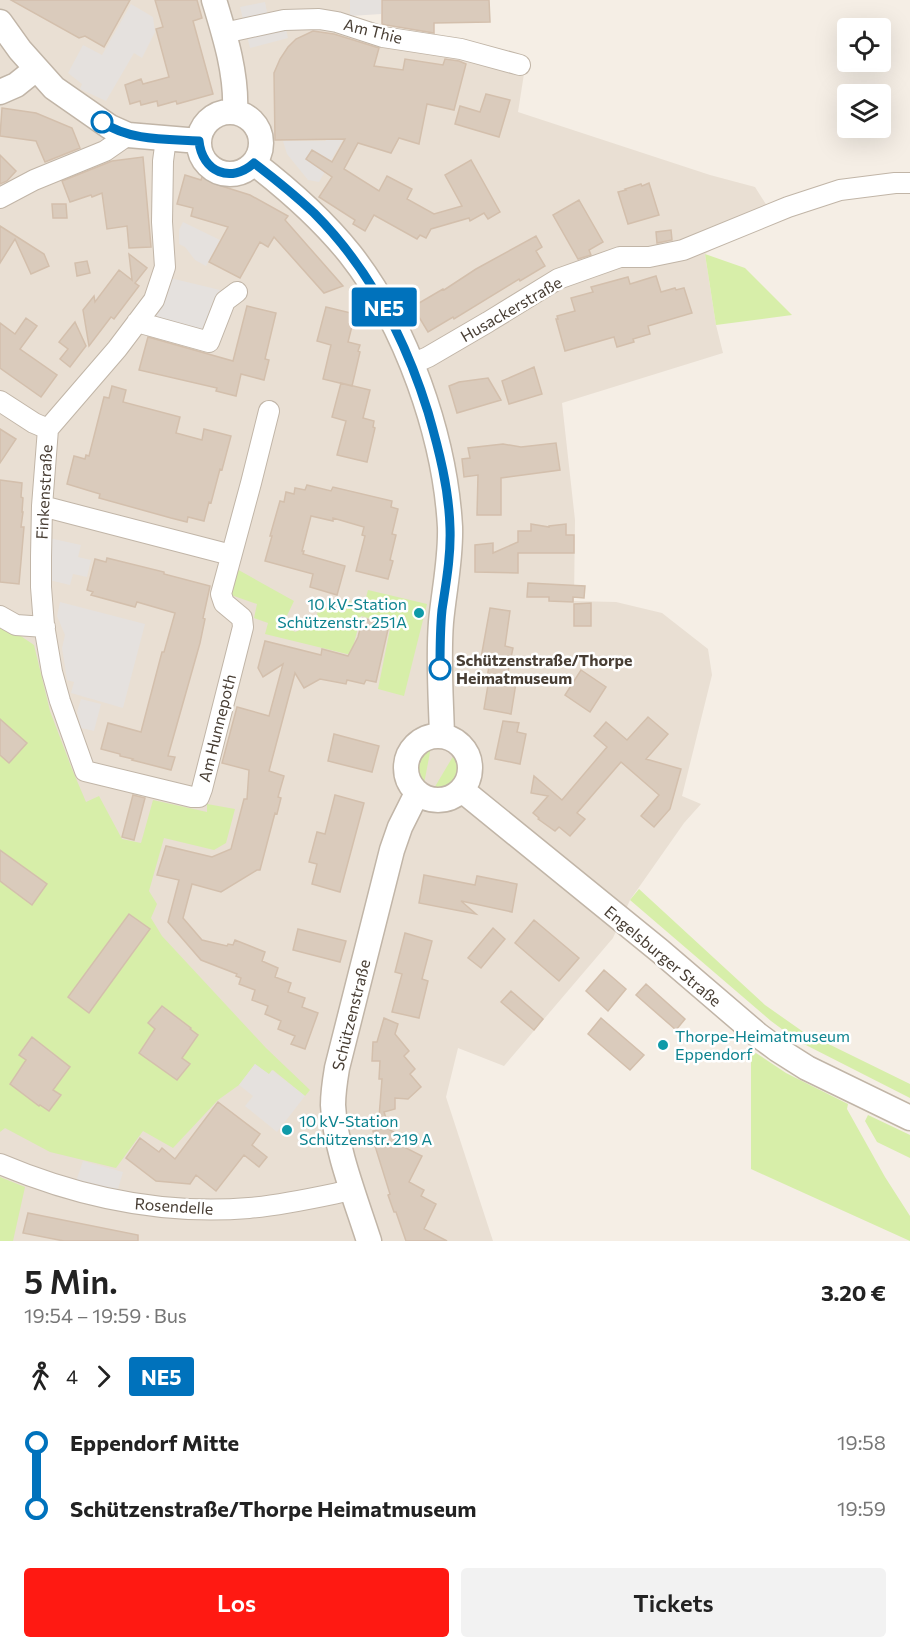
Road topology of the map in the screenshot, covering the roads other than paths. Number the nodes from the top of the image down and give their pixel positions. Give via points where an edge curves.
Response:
1 (214, 0) edge
2 (0, 22) edge
3 (224, 33) junction
4 (520, 65) dead end
5 (36, 69) junction
6 (0, 92) edge
7 (235, 112) junction
8 (128, 135) junction
9 (166, 139) junction
10 (199, 141) junction
11 (254, 163) junction
12 (910, 183) edge
13 (0, 198) edge
14 (237, 292) dead end
15 (137, 322) junction
16 (412, 364) junction
17 (0, 401) edge
18 (269, 411) dead end
19 (48, 429) junction
20 (42, 506) junction
21 (231, 555) junction
22 (0, 616) edge
23 (45, 627) junction
24 (442, 736) junction
25 (85, 771) joint
26 (462, 790) junction
27 (417, 793) junction
28 (910, 1118) edge
29 (0, 1164) edge
30 (352, 1190) junction
31 (369, 1241) edge

1 - 3 street
2 - 5 street
3 - 4 street, Am Thie via 269,22 319,19 382,37 461,49
3 - 7 street via 236,96
5 - 6 street
5 - 8 street via 84,110
7 - 10 street via 224,112 208,121
7 - 11 street via 250,119 260,132 261,148
8 - 9 street
8 - 13 street via 105,151
9 - 10 street
9 - 15 street, Finkenstraße via 162,222 165,267 154,300
10 - 11 street via 203,157 219,172 240,172
11 - 16 street via 314,214 350,254 379,297
12 - 16 street, Husackerstraße via 840,190 684,250 649,257 620,257 558,279
14 - 15 street via 225,301 209,342
15 - 19 street, Finkenstraße
16 - 24 street via 439,452 450,528 441,634
17 - 19 street
18 - 21 street, Am Hunnepoth
19 - 20 street, Finkenstraße
20 - 21 street
20 - 23 street, Finkenstraße via 41,587
21 - 25 street, Am Hunnepoth via 221,594 224,603 243,618 243,627 199,796
22 - 23 street via 16,625
23 - 25 street, Finkenstraße via 60,701
24 - 26 street via 459,744 470,761
24 - 27 street via 421,740 410,753 406,774
26 - 27 street via 444,800
26 - 28 street, Engelsburger Straße via 777,1049 807,1068
27 - 30 street, Schützenstraße via 392,850 337,1068 333,1106
29 - 30 street, Rosendelle via 66,1189 168,1207 249,1208
30 - 31 street, Schützenstraße

